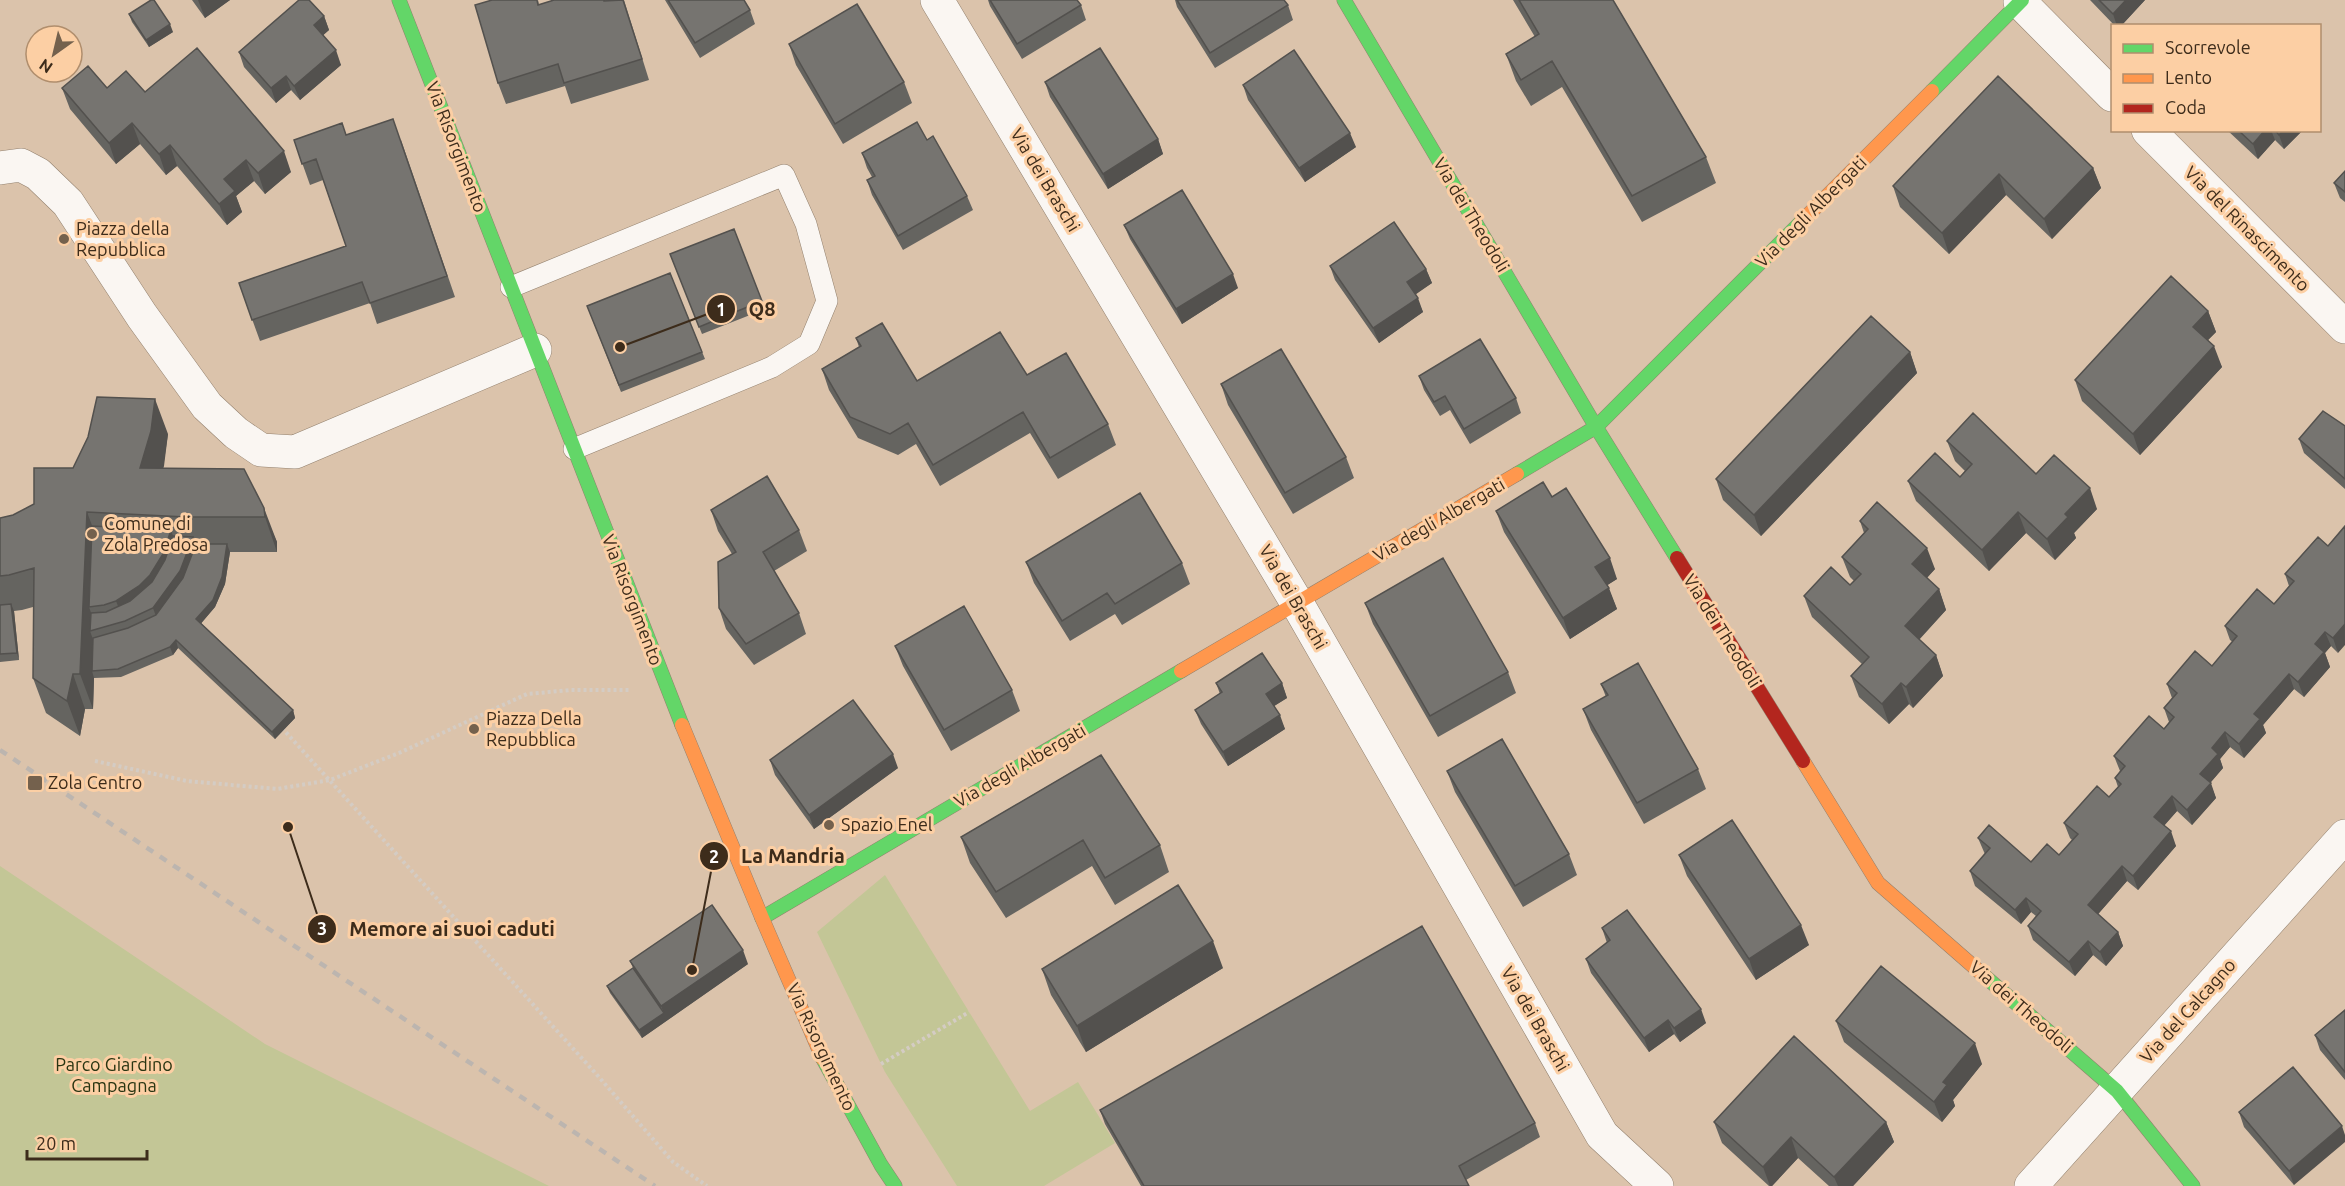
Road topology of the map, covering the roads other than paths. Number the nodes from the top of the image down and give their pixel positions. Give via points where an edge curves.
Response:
1 (399, 0) edge
2 (937, 0) edge
3 (1344, 0) edge
4 (2020, 1) edge
5 (2111, 94) edge
6 (2150, 132) edge
7 (0, 168) edge
8 (511, 287) junction
9 (2345, 327) edge
10 (535, 350) junction
11 (1596, 427) junction
12 (574, 449) junction
13 (1297, 603) junction
14 (2345, 836) edge
15 (762, 918) junction
16 (2117, 1091) junction
17 (895, 1186) edge
18 (1657, 1186) edge
19 (2031, 1186) edge
20 (2193, 1186) edge

1 - 8 street, Via Risorgimento
2 - 13 street, Via dei Braschi
3 - 11 street, Via dei Theodoli
4 - 5 street
4 - 11 street, Via degli Albergati
6 - 9 street, Via del Rinascimento
7 - 10 street via 21,165 39,174 68,203 207,406 261,450 295,452
8 - 10 street, Via Risorgimento
8 - 12 lane via 784,174 806,224 826,302 809,344 772,367
10 - 12 street, Via Risorgimento
11 - 13 street, Via degli Albergati
11 - 16 street, Via dei Theodoli via 1878,883
12 - 15 street, Via Risorgimento
13 - 15 street, Via degli Albergati
13 - 18 street, Via dei Braschi via 1602,1135
14 - 16 street, Via del Calcagno
15 - 17 street, Via Risorgimento via 826,1065
16 - 19 street, Via del Calcagno
16 - 20 street, Via dei Theodoli

